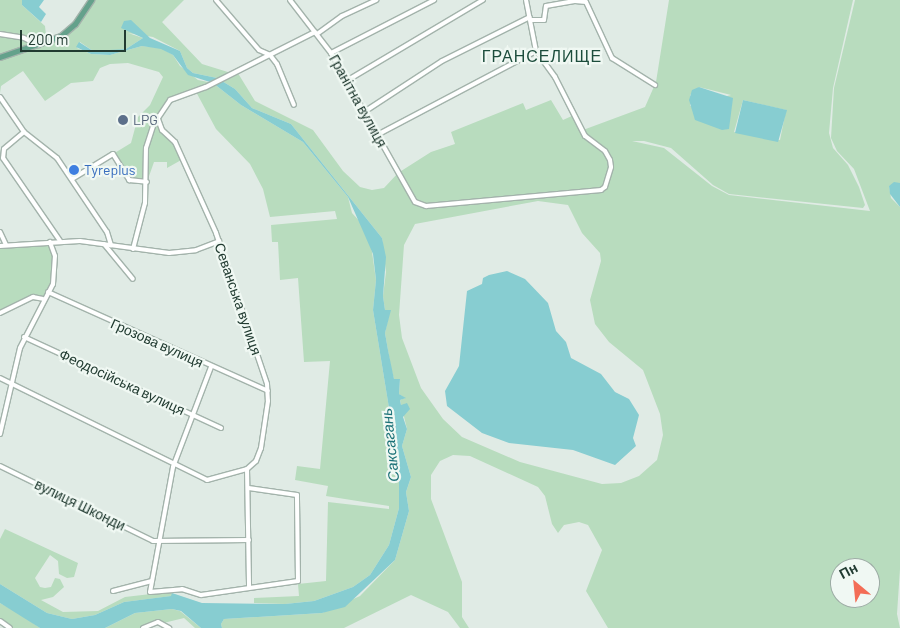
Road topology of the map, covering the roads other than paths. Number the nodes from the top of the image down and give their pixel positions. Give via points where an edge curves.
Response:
1 (91, 0) edge
2 (216, 0) edge
3 (290, 0) edge
4 (377, 0) edge
5 (420, 0) edge
6 (434, 0) edge
7 (484, 0) edge
8 (526, 0) edge
9 (422, 5) junction
10 (530, 19) junction
11 (316, 33) junction
12 (0, 34) edge
13 (38, 45) junction
14 (536, 51) junction
15 (331, 53) junction
16 (270, 55) junction
17 (0, 57) edge
18 (348, 80) junction
19 (655, 85) dead end
20 (0, 97) edge
21 (294, 105) dead end
22 (364, 112) junction
23 (158, 118) junction
24 (24, 132) junction
25 (377, 135) junction
26 (72, 179) junction
27 (147, 182) junction
28 (0, 232) edge
29 (60, 241) junction
30 (50, 242) junction
31 (219, 242) junction
32 (104, 244) junction
33 (6, 245) junction
34 (112, 245) junction
35 (0, 246) edge
36 (133, 249) junction
37 (133, 279) dead end
38 (48, 292) junction
39 (43, 299) junction
40 (0, 313) edge
41 (24, 337) junction
42 (211, 367) junction
43 (0, 378) edge
44 (10, 383) junction
45 (268, 391) junction
46 (193, 416) junction
47 (221, 428) dead end
48 (0, 434) edge
49 (174, 465) junction
50 (0, 466) edge
51 (247, 469) junction
52 (249, 488) junction
53 (249, 540) junction
54 (160, 542) junction
55 (152, 581) junction
56 (249, 587) junction
57 (113, 591) dead end
58 (0, 621) edge
59 (10, 628) edge
60 (143, 628) edge
61 (169, 628) edge

1 - 13 main road via 67,31
2 - 16 street via 259,50
3 - 11 street, Гранітна вулиця
4 - 11 street via 342,16
5 - 9 street
6 - 9 street
7 - 18 street
8 - 10 street
9 - 15 street
10 - 14 street
10 - 19 street via 544,20 546,6 586,2 612,58
10 - 22 street via 466,49 411,80
11 - 15 street, Гранітна вулиця
11 - 16 street
12 - 13 street via 24,38
13 - 17 main road
14 - 25 street
14 - 25 street, Гранітна вулиця via 555,77 585,136 608,156 611,167 602,190 420,205 414,202
15 - 18 street, Гранітна вулиця
16 - 21 street via 283,74
16 - 23 street via 206,87 170,100
18 - 22 street, Гранітна вулиця
20 - 24 street
22 - 25 street, Гранітна вулиця
23 - 27 street via 146,148
23 - 31 street, Севанська вулиця via 162,130 176,144
24 - 26 street via 49,149
24 - 29 street via 4,149 3,158
26 - 27 street via 113,154 129,180
26 - 34 street
27 - 36 street
28 - 33 street
29 - 30 street
29 - 32 street
30 - 33 street
30 - 38 street via 55,256 55,276
31 - 36 street via 178,253
31 - 45 street, Севанська вулиця
32 - 34 street
32 - 37 street
33 - 35 street
34 - 36 street
38 - 39 street
38 - 42 street, Грозова вулиця
39 - 40 street via 33,297
39 - 41 street
41 - 44 street
41 - 46 street, Феодосійська вулиця
42 - 45 street, Грозова вулиця
42 - 46 street
43 - 44 street
44 - 48 street
44 - 49 street
45 - 51 street, Севанська вулиця via 261,448 256,461
46 - 47 street, Феодосійська вулиця
46 - 49 street
49 - 51 street via 211,480
49 - 54 street
50 - 54 street, вулиця Шконди
51 - 52 street
52 - 53 street
52 - 56 street via 297,495 298,580
53 - 54 street, вулиця Шконди
53 - 56 street
54 - 55 street
55 - 56 street via 151,592 182,590 201,595
55 - 57 street
58 - 59 street
60 - 61 street via 158,622

